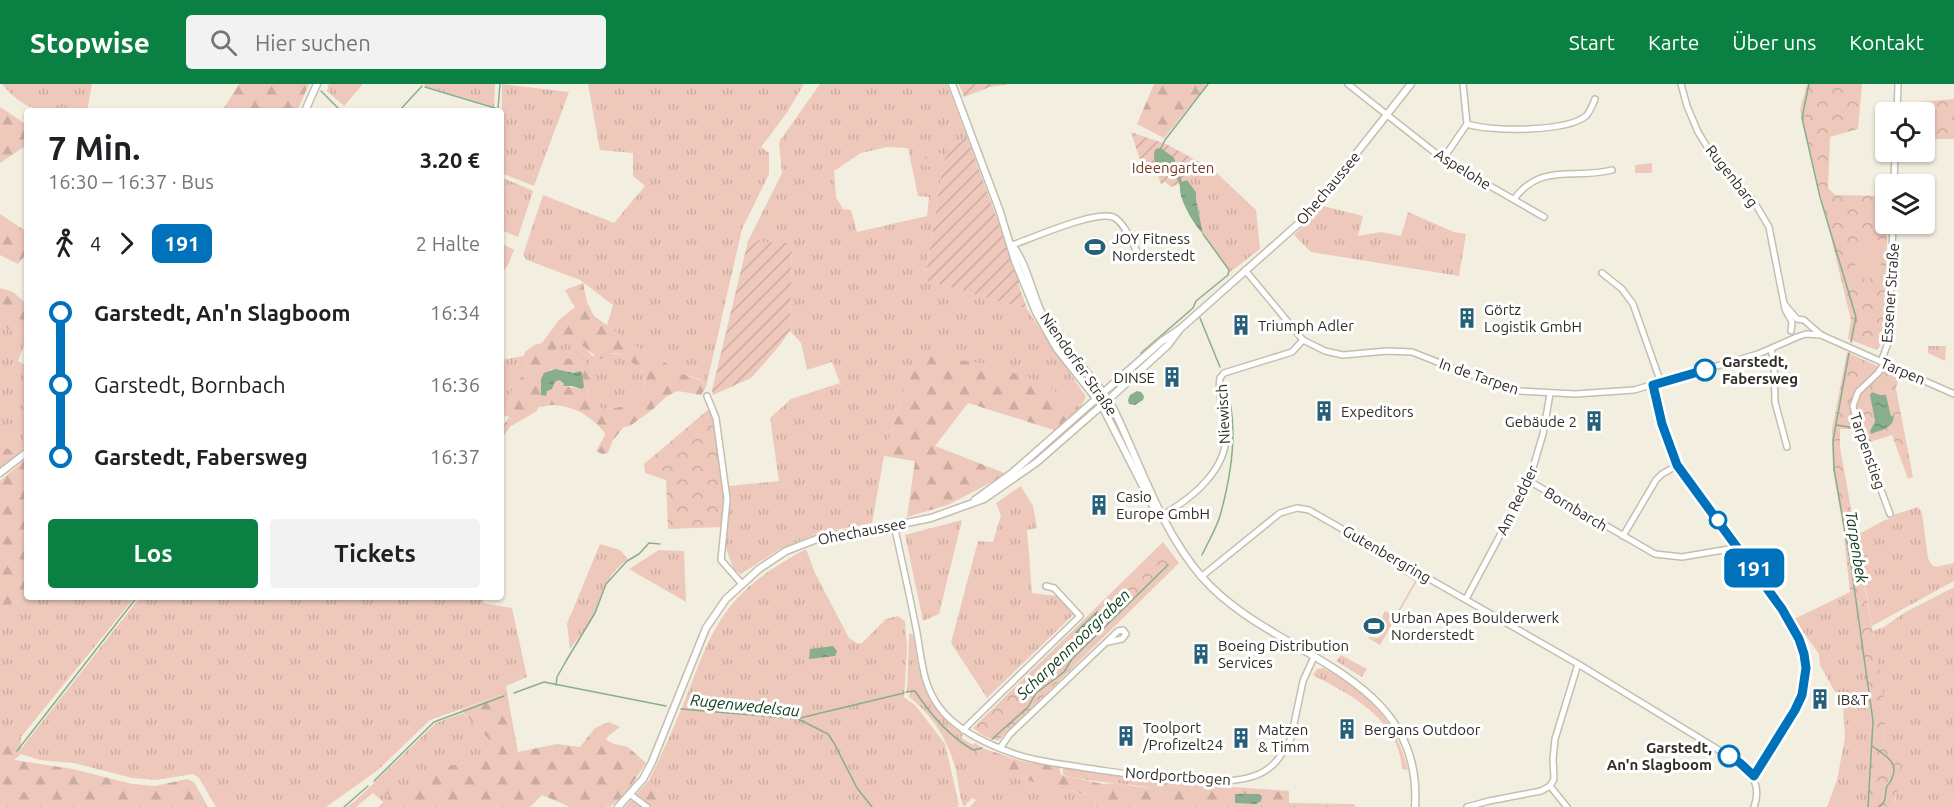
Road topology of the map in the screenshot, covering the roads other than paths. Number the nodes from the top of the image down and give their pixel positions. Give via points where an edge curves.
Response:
1 (317, 84) edge
2 (952, 84) edge
3 (1348, 84) edge
4 (1411, 84) edge
5 (1463, 84) edge
6 (1681, 84) edge
7 (1898, 84) edge
8 (1595, 99) dead end
9 (1897, 102) edge
10 (306, 108) edge
11 (1386, 115) junction
12 (1467, 124) junction
13 (1443, 159) junction
14 (1612, 170) dead end
15 (1514, 199) junction
16 (1544, 217) dead end
17 (1893, 234) edge
18 (1012, 245) junction
19 (1138, 253) dead end
20 (1245, 270) junction
21 (1602, 273) dead end
22 (1795, 320) junction
23 (1809, 326) junction
24 (1180, 329) junction
25 (1791, 331) junction
26 (1806, 334) junction
27 (1821, 335) junction
28 (1797, 337) junction
29 (1303, 340) junction
30 (1779, 345) junction
31 (1771, 350) junction
32 (1883, 362) junction
33 (1661, 383) junction
34 (1653, 385) junction
35 (1103, 394) junction
36 (1550, 394) junction
37 (1954, 394) edge
38 (707, 396) dead end
39 (1097, 399) junction
40 (1108, 400) junction
41 (1102, 406) junction
42 (1787, 447) dead end
43 (24, 454) edge
44 (1677, 465) junction
45 (0, 473) edge
46 (1529, 481) junction
47 (964, 507) junction
48 (1890, 514) dead end
49 (1161, 516) junction
50 (894, 525) junction
51 (1623, 536) junction
52 (1737, 545) junction
53 (1201, 577) junction
54 (742, 584) junction
55 (1046, 586) dead end
56 (1466, 599) junction
57 (1108, 642) dead end
58 (1314, 657) junction
59 (1578, 664) junction
60 (963, 730) junction
61 (1000, 748) junction
62 (1754, 776) junction
63 (1550, 786) junction
64 (631, 795) junction
65 (618, 807) edge
66 (647, 807) edge
67 (1415, 807) edge
68 (1467, 807) edge
69 (1566, 807) edge
70 (1754, 807) edge

1 - 10 main road
2 - 18 main road, Niendorfer Straße
3 - 11 street, Aspelohe
4 - 11 main road, Ohechaussee
5 - 12 street
6 - 22 street, Rugenbarg via 1698,132 1711,153 1753,200 1769,227 1785,309
7 - 9 street
8 - 12 street via 1587,115 1568,124 1518,129
11 - 13 street, Aspelohe
11 - 20 main road, Ohechaussee via 1307,216
12 - 13 street
13 - 15 street, Aspelohe
14 - 15 street via 1536,178
15 - 16 street, Aspelohe
17 - 32 street, Essener Straße via 1891,308
18 - 19 street via 1107,215 1118,221
18 - 35 main road, Niendorfer Straße via 1020,255 1046,321
18 - 39 main road, Niendorfer Straße via 1028,295 1048,334
20 - 24 main road, Ohechaussee
20 - 29 street, In de Tarpen
21 - 33 street via 1633,304
22 - 23 street via 1804,320
22 - 25 street, Rugenbarg
23 - 26 street
23 - 27 street
24 - 35 main road, Ohechaussee
24 - 40 main road, Ohechaussee
25 - 28 street
25 - 30 street, In de Tarpen
26 - 27 street
26 - 28 street
27 - 32 street, Tarpen
28 - 30 street, In de Tarpen
29 - 36 street, In de Tarpen via 1343,355 1412,352 1519,391
29 - 49 street, Niewisch via 1292,352 1224,373 1220,390 1226,430 1220,465 1197,491
30 - 31 street, In de Tarpen
31 - 33 street, In de Tarpen
31 - 42 street via 1775,402
32 - 37 street, Tarpen
32 - 48 street, Tarpenstieg via 1878,373 1858,392 1853,406
33 - 34 street, In de Tarpen
34 - 36 street, In de Tarpen via 1634,390
34 - 44 street via 1655,403
35 - 39 main road, Ohechaussee
35 - 40 main road, Niendorfer Straße
36 - 46 street, Am Redder
38 - 54 street via 716,418 727,499 721,560
39 - 41 main road, Niendorfer Straße
39 - 47 main road, Ohechaussee via 1012,473
40 - 41 main road, Ohechaussee
40 - 49 main road, Niendorfer Straße
41 - 47 main road, Ohechaussee via 1031,466 984,499
41 - 49 main road, Niendorfer Straße
43 - 45 main road
44 - 51 street, Bornbarch via 1656,480
44 - 52 street
46 - 51 street, Bornbarch
46 - 56 street, Am Redder
47 - 50 main road, Ohechaussee
49 - 53 main road, Niendorfer Straße
50 - 54 main road, Ohechaussee via 822,537 786,551
50 - 60 street, Nordportbogen via 928,688 943,712
51 - 52 street, Bornbarch via 1655,554 1675,557
52 - 62 street via 1789,620 1799,639 1806,668 1795,710
53 - 56 street, Gutenbergring via 1280,513 1303,508
53 - 58 main road, Niendorfer Straße via 1240,613
54 - 64 main road, Ohechaussee via 706,628 652,762
55 - 60 street via 1054,588 1080,616
56 - 59 street, Gutenbergring
57 - 61 street
58 - 61 street, Nordportbogen via 1303,681 1287,747 1271,767 1255,776 1227,780 1165,778 1039,760
58 - 67 main road, Niendorfer Straße via 1355,681 1385,710 1409,754 1415,775
59 - 62 street, Gutenbergring via 1740,763
59 - 63 street via 1555,739 1554,778
60 - 61 street, Nordportbogen
62 - 70 street
63 - 68 street
63 - 69 street
64 - 65 main road, Ohechaussee
64 - 66 street

